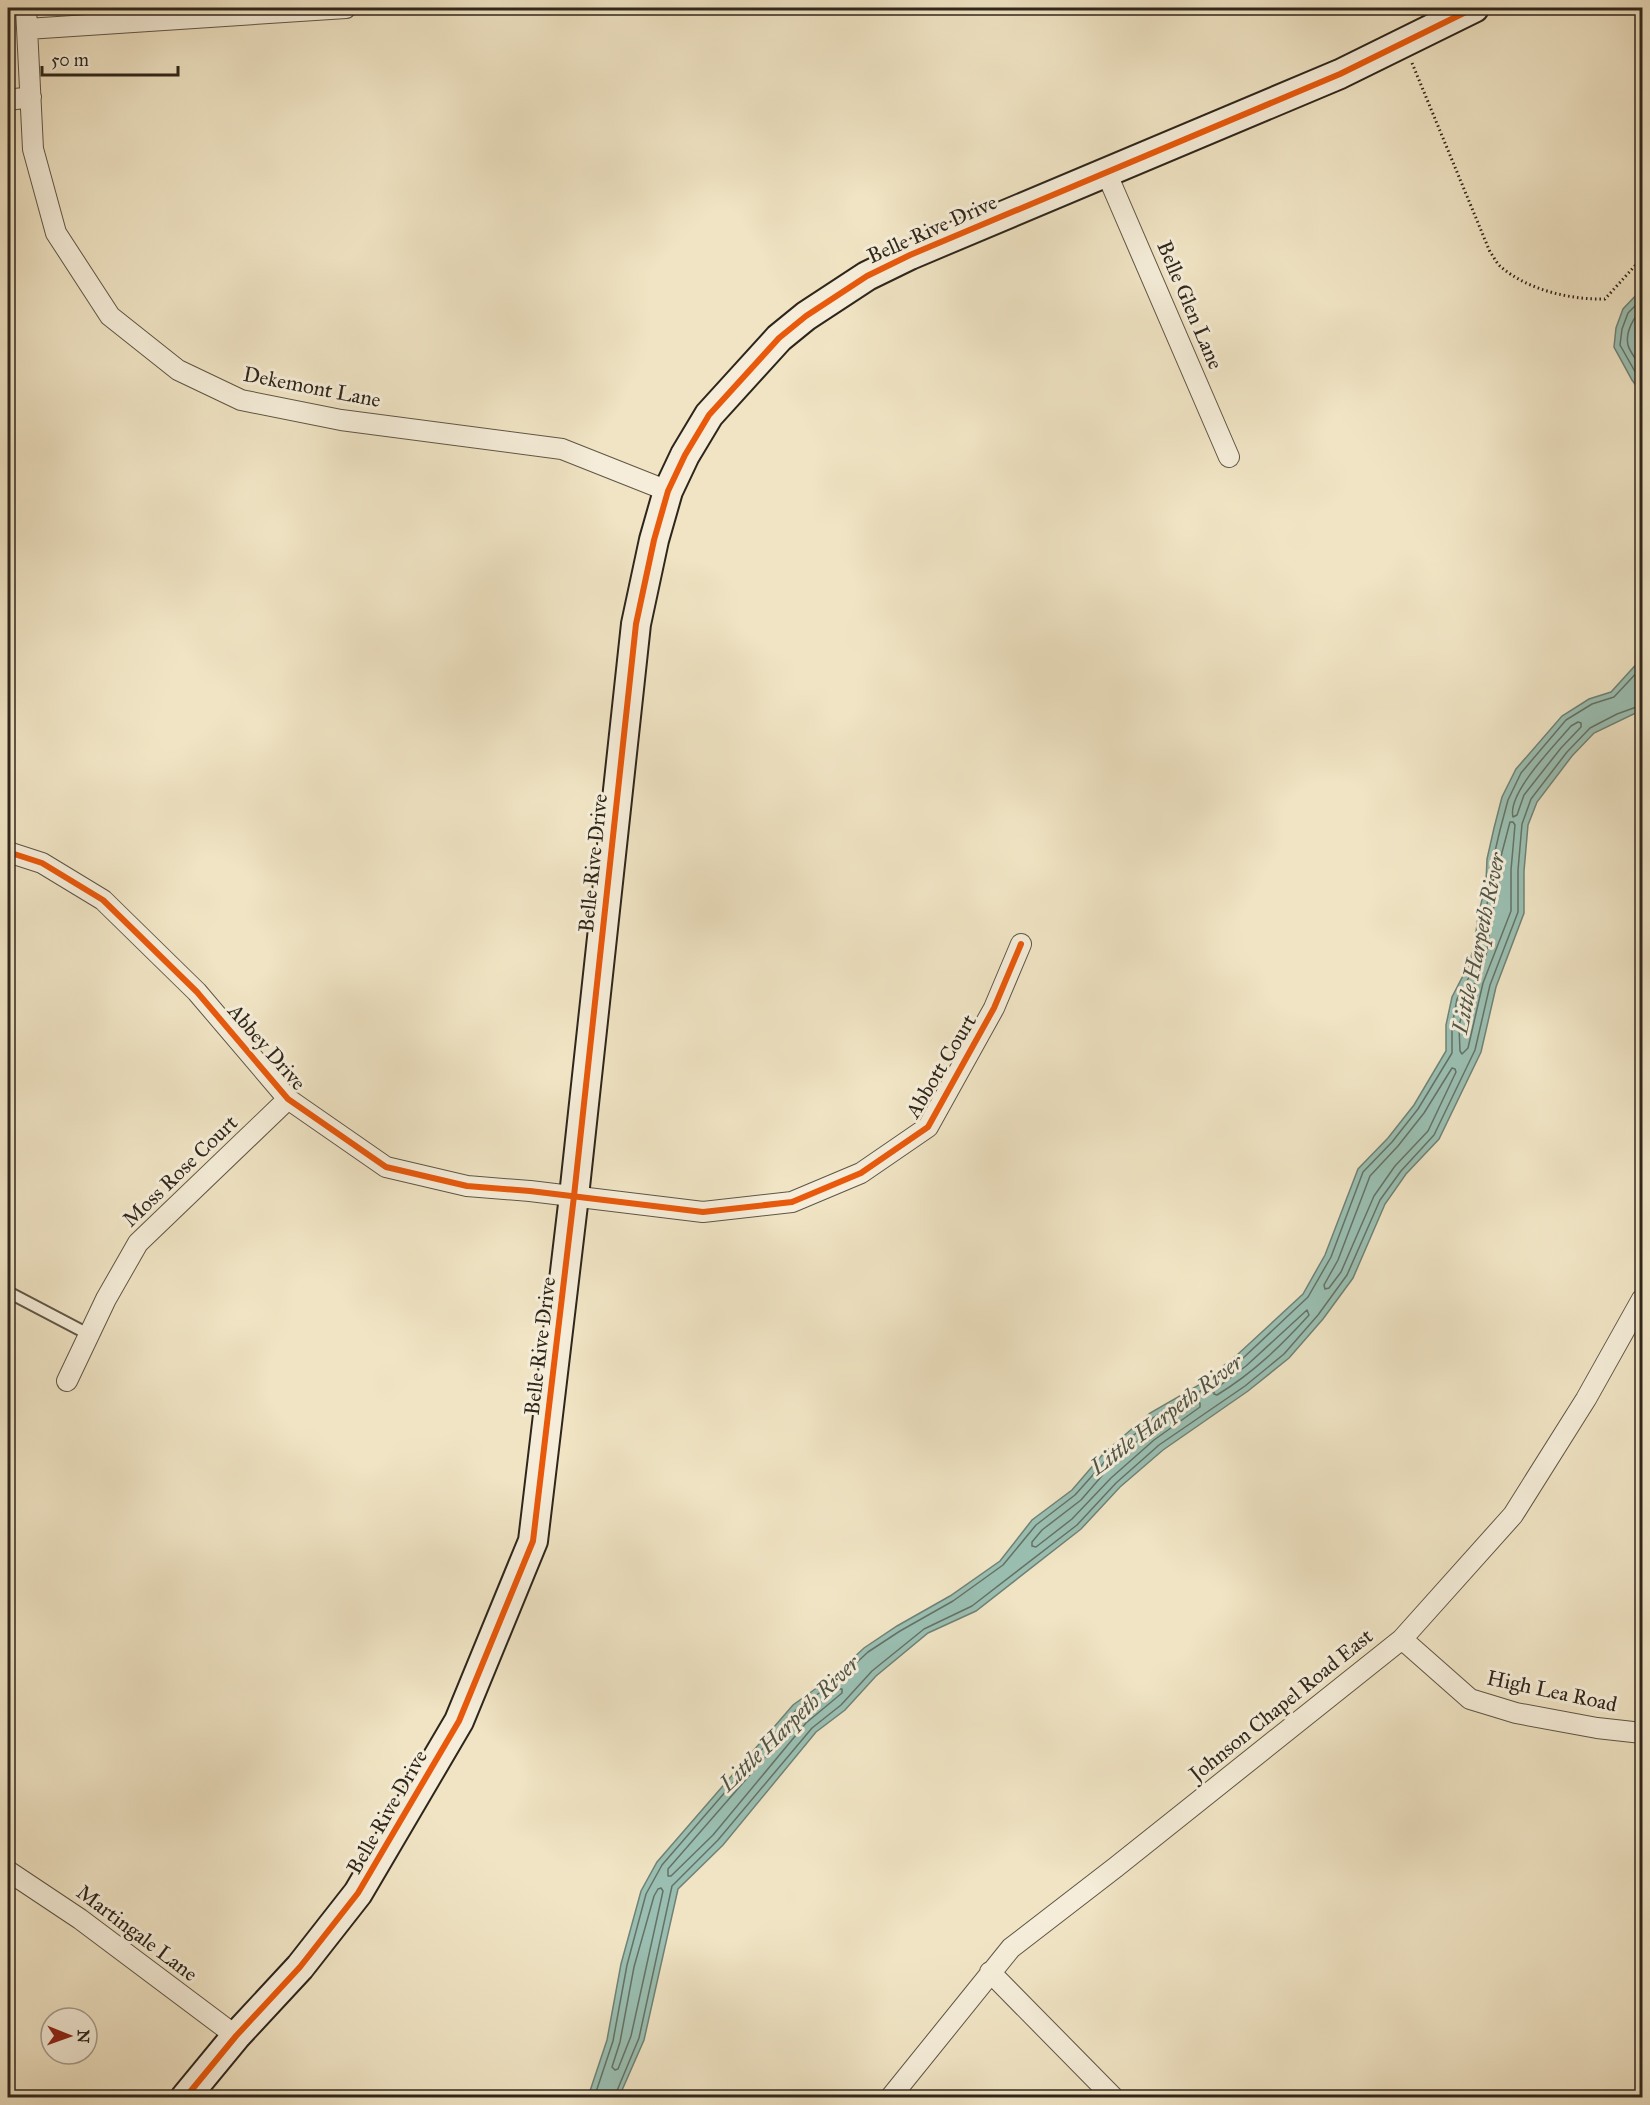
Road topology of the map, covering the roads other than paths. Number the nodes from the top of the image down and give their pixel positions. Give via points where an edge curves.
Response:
1 (26, 8) edge
2 (346, 8) edge
3 (1474, 8) edge
4 (27, 29) junction
5 (31, 97) junction
6 (8, 100) edge
7 (1106, 172) junction
8 (1229, 457) dead end
9 (668, 491) junction
10 (8, 852) edge
11 (1021, 945) dead end
12 (288, 1099) junction
13 (574, 1196) junction
14 (8, 1292) edge
15 (1642, 1299) edge
16 (90, 1335) junction
17 (67, 1381) dead end
18 (1402, 1639) junction
19 (1642, 1733) edge
20 (8, 1871) edge
21 (990, 1972) junction
22 (236, 2036) junction
23 (185, 2097) edge
24 (890, 2097) edge
25 (1114, 2097) edge

1 - 4 street, Dekemont Lane
2 - 4 street
3 - 7 street, Belle Rive Drive via 1340,74
4 - 5 street, Dekemont Lane
5 - 6 street
5 - 9 street, Dekemont Lane via 33,149 56,233 110,316 178,370 241,400 341,420 562,449
7 - 8 street, Belle Glen Lane
7 - 9 street, Belle Rive Drive via 875,272 833,296 779,338 709,415
9 - 13 street, Belle Rive Drive via 636,624
10 - 12 street, Abbey Drive via 42,863 103,900 197,992
11 - 13 street, Abbott Court via 994,1008 928,1127 861,1173 792,1202 703,1212
12 - 13 street, Abbey Drive via 386,1167 467,1186
12 - 16 street, Moss Rose Court via 138,1244
13 - 22 street, Belle Rive Drive via 533,1541 459,1722 364,1884 300,1967
14 - 16 lane
15 - 18 street, Johnson Chapel Road East via 1586,1399 1513,1515
16 - 17 street, Moss Rose Court
18 - 19 street, High Lea Road via 1470,1698 1516,1713
18 - 21 street, Johnson Chapel Road East via 1011,1948
20 - 22 street, Martingale Lane via 80,1918
21 - 24 street, Johnson Chapel Road East
21 - 25 street
22 - 23 street, Belle Rive Drive

